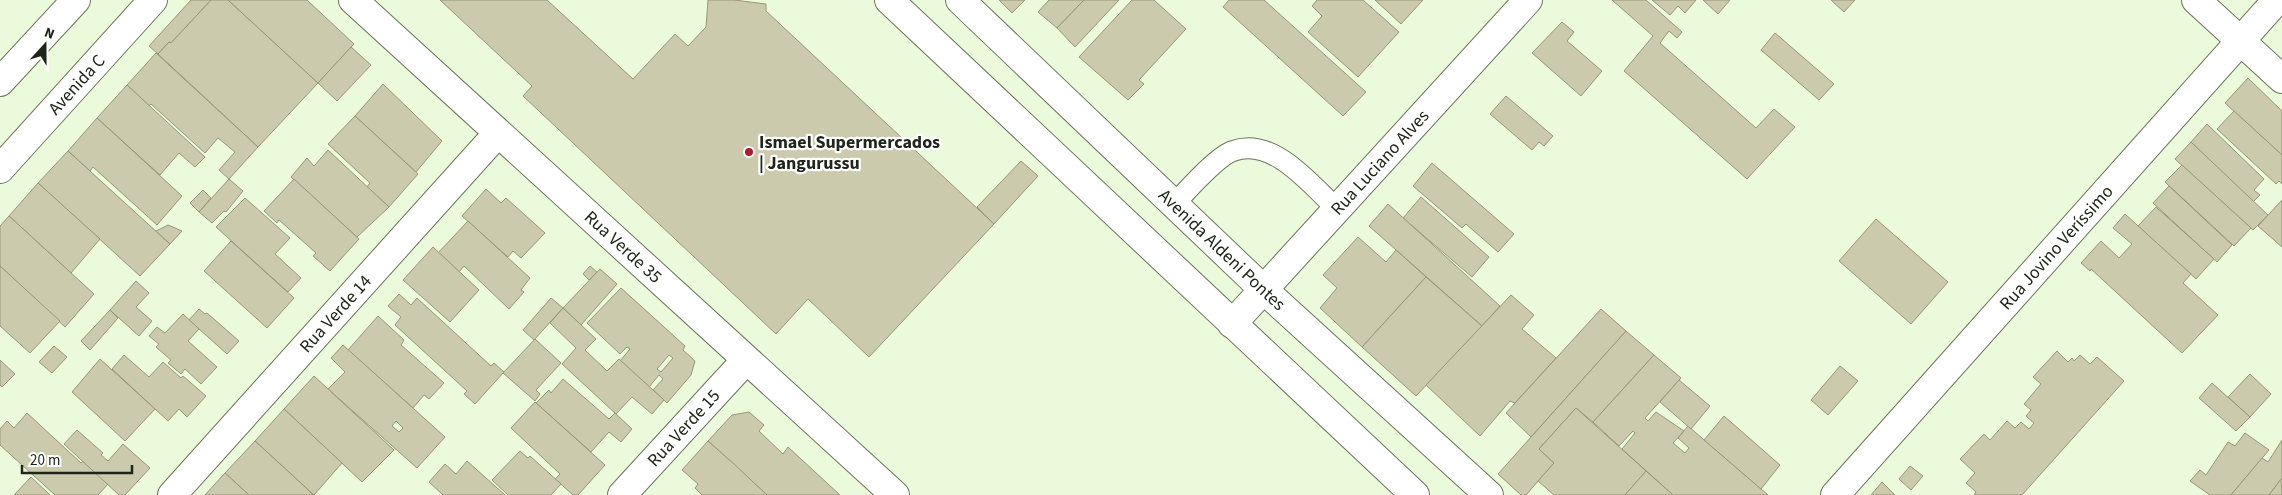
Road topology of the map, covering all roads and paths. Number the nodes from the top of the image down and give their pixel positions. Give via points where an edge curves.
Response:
1 (76, 0) edge
2 (153, 0) edge
3 (353, 0) edge
4 (889, 0) edge
5 (960, 0) edge
6 (1528, 0) edge
7 (2196, 0) edge
8 (2277, 0) edge
9 (2240, 42) junction
10 (2282, 79) edge
11 (0, 82) edge
12 (498, 133) junction
13 (0, 169) edge
14 (1174, 204) junction
15 (1337, 209) junction
16 (1264, 290) junction
17 (1232, 324) junction
18 (746, 360) junction
19 (172, 495) edge
20 (622, 495) edge
21 (895, 495) edge
22 (1415, 495) edge
23 (1489, 495) edge
24 (1835, 495) edge

1 - 11 street
2 - 13 street, Avenida C
3 - 12 street, Rua Verde 35
4 - 17 street
5 - 14 street, Avenida Aldeni Pontes
6 - 15 street, Rua Luciano Alves
7 - 9 street
8 - 9 street, Rua Jovino Veríssimo
9 - 10 street
9 - 24 street, Rua Jovino Veríssimo
12 - 18 street, Rua Verde 35
12 - 19 street, Rua Verde 14
14 - 15 lane via 1232,151 1250,148 1268,152 1286,162
14 - 16 street, Avenida Aldeni Pontes
15 - 16 street, Rua Luciano Alves
16 - 17 street, Rua Luciano Alves
16 - 23 street, Avenida Aldeni Pontes
17 - 22 street
18 - 20 street, Rua Verde 15
18 - 21 street, Rua Verde 35

